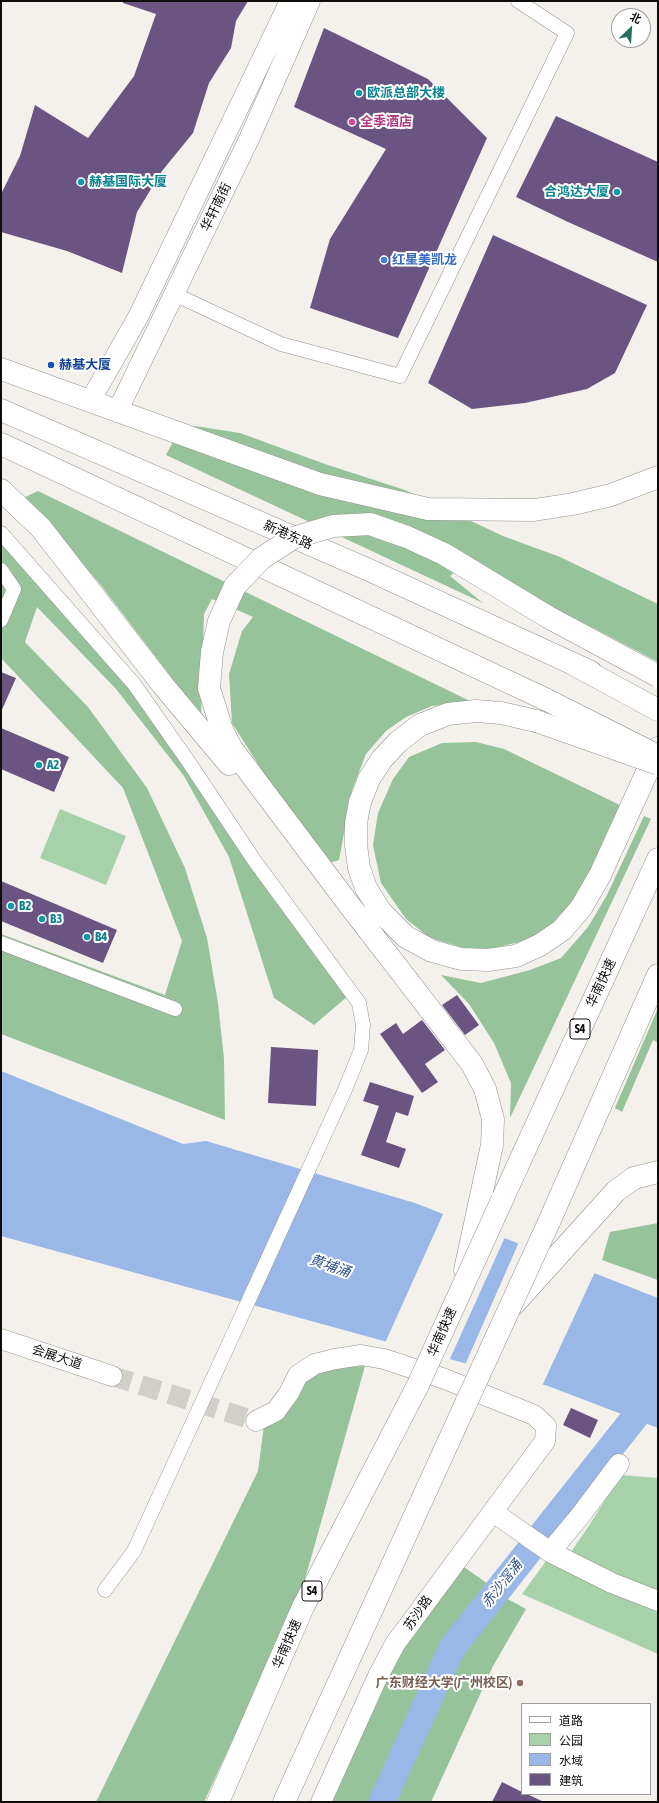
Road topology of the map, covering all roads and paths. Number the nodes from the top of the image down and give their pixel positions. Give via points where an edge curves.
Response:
1 (290, 1) edge
2 (310, 1) edge
3 (518, 1) edge
4 (174, 294) junction
5 (1, 369) edge
6 (90, 401) junction
7 (1, 410) edge
8 (117, 412) junction
9 (1, 444) edge
10 (658, 477) edge
11 (1, 490) edge
12 (1, 533) edge
13 (1, 570) edge
14 (1, 620) edge
15 (573, 664) junction
16 (658, 676) edge
17 (658, 702) edge
18 (658, 710) edge
19 (658, 748) edge
20 (658, 756) edge
21 (658, 764) edge
22 (658, 858) edge
23 (350, 906) junction
24 (1, 943) edge
25 (658, 975) edge
26 (175, 1009) dead end
27 (658, 1172) edge
28 (461, 1290) junction
29 (509, 1310) junction
30 (1, 1339) edge
31 (112, 1376) tunnel mouth
32 (256, 1421) tunnel mouth
33 (619, 1464) dead end
34 (493, 1512) junction
35 (550, 1552) junction
36 (106, 1590) dead end
37 (658, 1601) edge
38 (218, 1802) edge
39 (284, 1802) edge
40 (320, 1802) edge

1 - 6 street, 华轩南街 via 138,317
2 - 4 street, 华轩南街 via 250,137
3 - 4 street via 567,33 400,376 281,344
4 - 8 street, 华轩南街
5 - 6 main road
6 - 8 main road
7 - 15 main road, 新港东路 via 369,570
8 - 10 main road via 320,484 428,509 534,510 611,495
9 - 20 main road, bridge via 547,700
11 - 23 main road via 41,528 162,684
12 - 36 street, bridge via 134,684 254,860 359,1003 362,1025 361,1050 344,1092 134,1551
13 - 14 street via 14,589
15 - 17 main road
15 - 18 main road
16 - 23 main road, bridge via 548,617 444,554 370,524 333,526 294,538 262,558 235,586 219,621 212,652 209,688 222,730 232,749
19 - 21 main road, bridge via 600,875 581,908 562,930 540,945 516,956 488,960 467,959 432,951 406,937 381,912 366,888 359,868 356,845 356,823 360,802 369,779 382,759 398,742 420,725 448,714 502,712 536,721
22 - 28 main road, 华南快速 / S4, bridge
23 - 28 main road, bridge via 472,1064 480,1076 489,1102 493,1133
24 - 26 street
25 - 29 main road, bridge
27 - 29 main road via 625,1184 607,1199
28 - 38 main road, 华南快速 / S4, bridge via 418,1386 303,1607
29 - 39 main road, bridge
30 - 31 street, 会展大道
32 - 34 street, 苏沙路 via 276,1412 298,1375 315,1364 335,1359 361,1355 384,1359 445,1379 534,1415 546,1426 545,1441
33 - 35 street
34 - 35 street
34 - 40 street, 苏沙路 via 396,1644 378,1676
35 - 37 street via 612,1583

